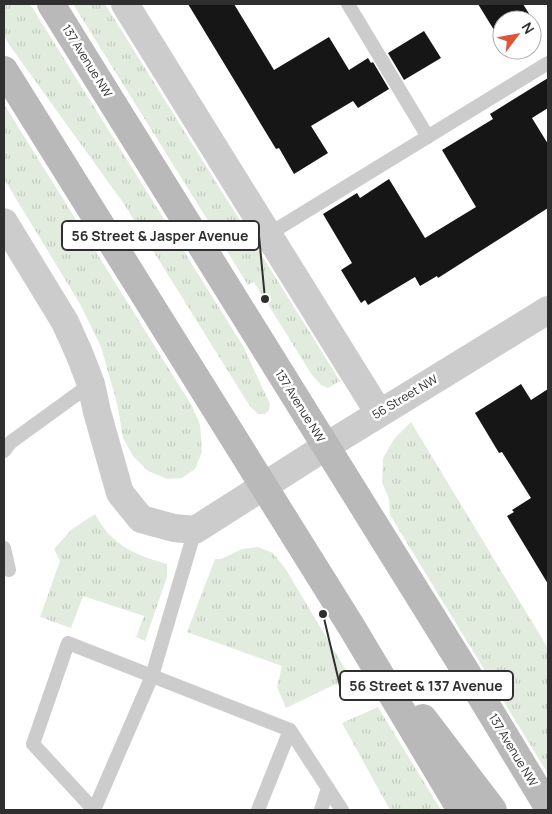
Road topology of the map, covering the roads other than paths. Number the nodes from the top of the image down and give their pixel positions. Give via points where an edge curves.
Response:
1 (51, 4) edge
2 (124, 4) edge
3 (348, 4) edge
4 (548, 62) edge
5 (4, 70) edge
6 (428, 137) junction
7 (4, 222) edge
8 (269, 234) junction
9 (548, 310) edge
10 (91, 384) junction
11 (379, 413) junction
12 (325, 446) junction
13 (4, 451) edge
14 (263, 485) junction
15 (195, 530) junction
16 (4, 548) edge
17 (4, 568) edge
18 (351, 626) junction
19 (152, 676) junction
20 (290, 730) junction
21 (328, 788) junction
22 (548, 807) edge
23 (94, 810) edge
24 (258, 810) edge
25 (321, 810) edge
26 (342, 810) edge
27 (461, 810) edge
28 (493, 810) edge

1 - 12 main road, 137 Avenue NW
2 - 8 street
3 - 6 lane
4 - 6 lane
5 - 14 main road
6 - 8 lane
7 - 10 street via 65,322
8 - 11 street
9 - 11 street, 56 Street NW
10 - 13 lane via 11,442
10 - 15 street via 120,493 140,519
11 - 12 street, 56 Street NW
12 - 14 street, 56 Street NW
12 - 22 main road, 137 Avenue NW
14 - 15 street
14 - 18 main road
15 - 19 lane
16 - 17 lane via 8,570
18 - 27 main road
18 - 28 main road
19 - 20 lane
19 - 23 lane
19 - 23 lane via 68,643 33,744
20 - 21 lane
20 - 24 lane
21 - 25 lane
21 - 26 lane

